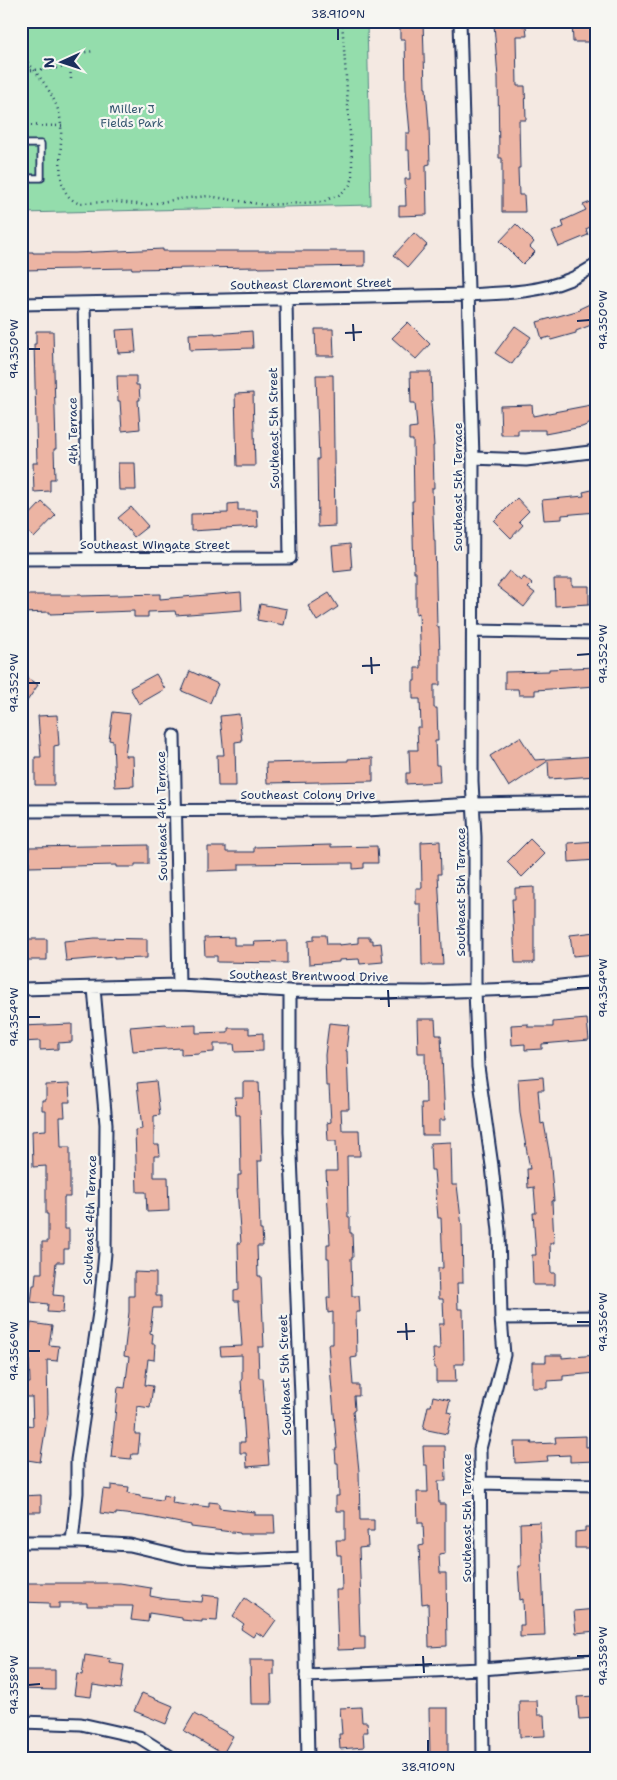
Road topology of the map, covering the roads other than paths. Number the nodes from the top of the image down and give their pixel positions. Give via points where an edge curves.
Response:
1 (460, 21) edge
2 (21, 144) edge
3 (21, 178) edge
4 (596, 265) edge
5 (467, 295) junction
6 (286, 298) junction
7 (84, 303) junction
8 (21, 304) edge
9 (596, 449) edge
10 (472, 458) junction
11 (89, 558) junction
12 (290, 558) joint
13 (21, 559) edge
14 (473, 631) junction
15 (596, 633) edge
16 (174, 736) dead end
17 (596, 802) edge
18 (474, 804) junction
19 (176, 810) junction
20 (21, 811) edge
21 (596, 982) edge
22 (179, 985) junction
23 (94, 988) junction
24 (21, 989) edge
25 (475, 990) junction
26 (290, 991) junction
27 (596, 1317) edge
28 (500, 1318) junction
29 (479, 1483) junction
30 (596, 1485) edge
31 (21, 1542) edge
32 (72, 1542) junction
33 (303, 1558) junction
34 (596, 1660) edge
35 (482, 1669) junction
36 (306, 1676) junction
37 (21, 1722) edge
38 (174, 1759) edge
39 (308, 1759) edge
40 (483, 1759) edge

1 - 5 street, Southeast 5th Terrace
2 - 3 lane via 41,144 41,178
4 - 5 street, Southeast Claremont Street via 569,280 546,287 523,292
5 - 6 street, Southeast Claremont Street
5 - 10 street, Southeast 5th Terrace
6 - 7 street, Southeast Claremont Street
6 - 12 street, Southeast 5th Street
7 - 8 street, Southeast Claremont Street
7 - 11 street, 4th Terrace
9 - 10 street via 526,460
10 - 14 street, Southeast 5th Terrace
11 - 12 street, Southeast Wingate Street
11 - 13 street, Southeast Wingate Street
14 - 15 street
14 - 18 street, Southeast 5th Terrace
16 - 19 street, Southeast 4th Terrace
17 - 18 street, Southeast Colony Drive
18 - 19 street, Southeast Colony Drive via 366,810
18 - 25 street, Southeast 5th Terrace
19 - 20 street, Southeast Colony Drive
19 - 22 street, Southeast 4th Terrace
21 - 25 street, Southeast Brentwood Drive
22 - 23 street, Southeast Brentwood Drive
22 - 26 street, Southeast Brentwood Drive
23 - 24 street, Southeast Brentwood Drive
23 - 32 street, Southeast 4th Terrace via 106,1124 105,1253 77,1460
25 - 26 street, Southeast Brentwood Drive
25 - 28 street, Southeast 5th Terrace via 478,1067 499,1231
26 - 33 street, Southeast 5th Street via 290,1132
27 - 28 street
28 - 29 street, Southeast 5th Terrace via 504,1355 480,1449
29 - 30 street
29 - 35 street, Southeast 5th Terrace
31 - 32 street
32 - 33 street via 130,1545 186,1558
33 - 36 street, Southeast 5th Street
34 - 35 street
35 - 36 street
35 - 40 street, Southeast 5th Terrace
36 - 39 street, Southeast 5th Street
37 - 38 street via 81,1724 139,1737

